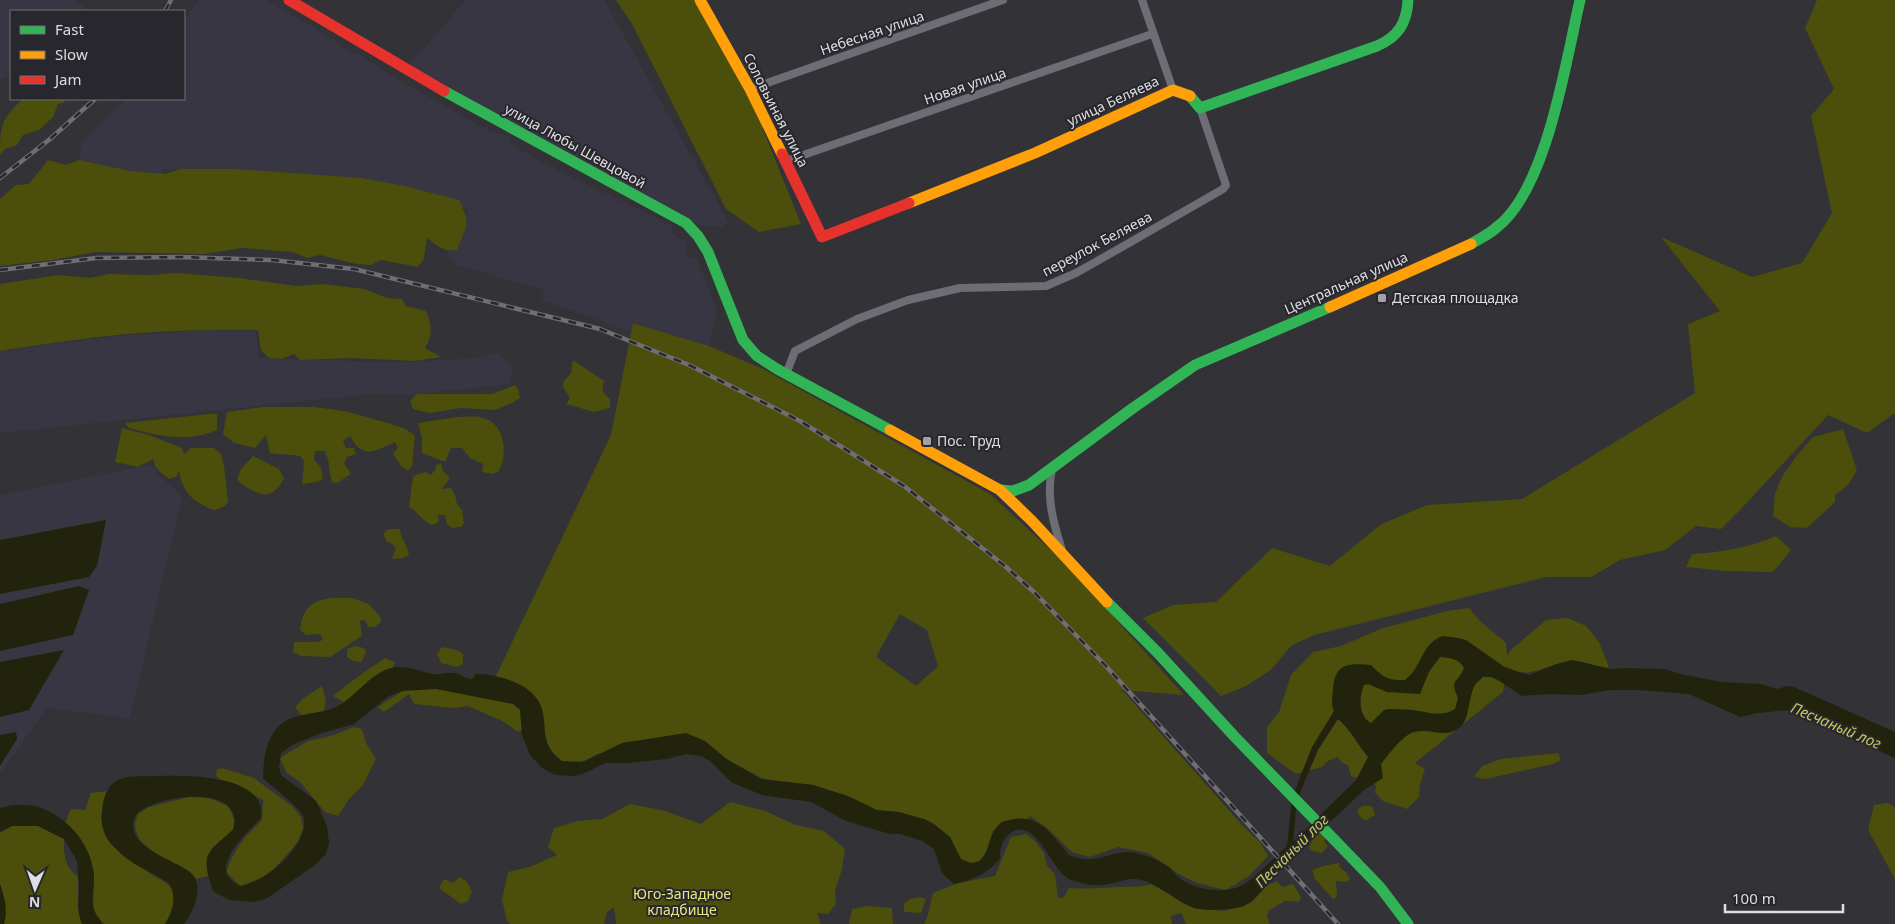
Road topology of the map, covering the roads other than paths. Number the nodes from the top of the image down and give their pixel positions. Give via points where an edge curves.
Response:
1 (289, 0) edge
2 (1003, 0) edge
3 (1142, 0) edge
4 (1408, 0) edge
5 (1580, 0) edge
6 (703, 1) edge
7 (1152, 34) junction
8 (750, 88) junction
9 (1173, 90) junction
10 (1200, 108) junction
11 (786, 161) junction
12 (822, 237) joint
13 (786, 374) junction
14 (1052, 469) junction
15 (1000, 490) junction
16 (1063, 554) junction
17 (1408, 924) edge

1 - 13 street, улица Любы Шевцовой via 417,77 686,224 708,252 746,344 757,356
2 - 8 street, Небесная улица
3 - 7 street
4 - 10 street via 1406,20 1386,42
5 - 14 street, Центральная улица via 1544,146 1525,193 1498,227 1470,245 1195,365
6 - 8 street, Соловьиная улица
7 - 9 street
7 - 11 street, Новая улица
8 - 11 street, Соловьиная улица
9 - 10 street, улица Беляева via 1194,98
9 - 12 street, улица Беляева via 1035,152
10 - 13 street, переулок Беляева via 1226,185 1223,189 1076,273 1046,286 960,288 908,300 857,319 795,351
11 - 12 street, Соловьиная улица
13 - 15 street, улица Любы Шевцовой
14 - 15 street, Центральная улица via 1022,488
14 - 16 street via 1048,494
15 - 16 street, улица Любы Шевцовой
16 - 17 street, улица Любы Шевцовой via 1380,887

